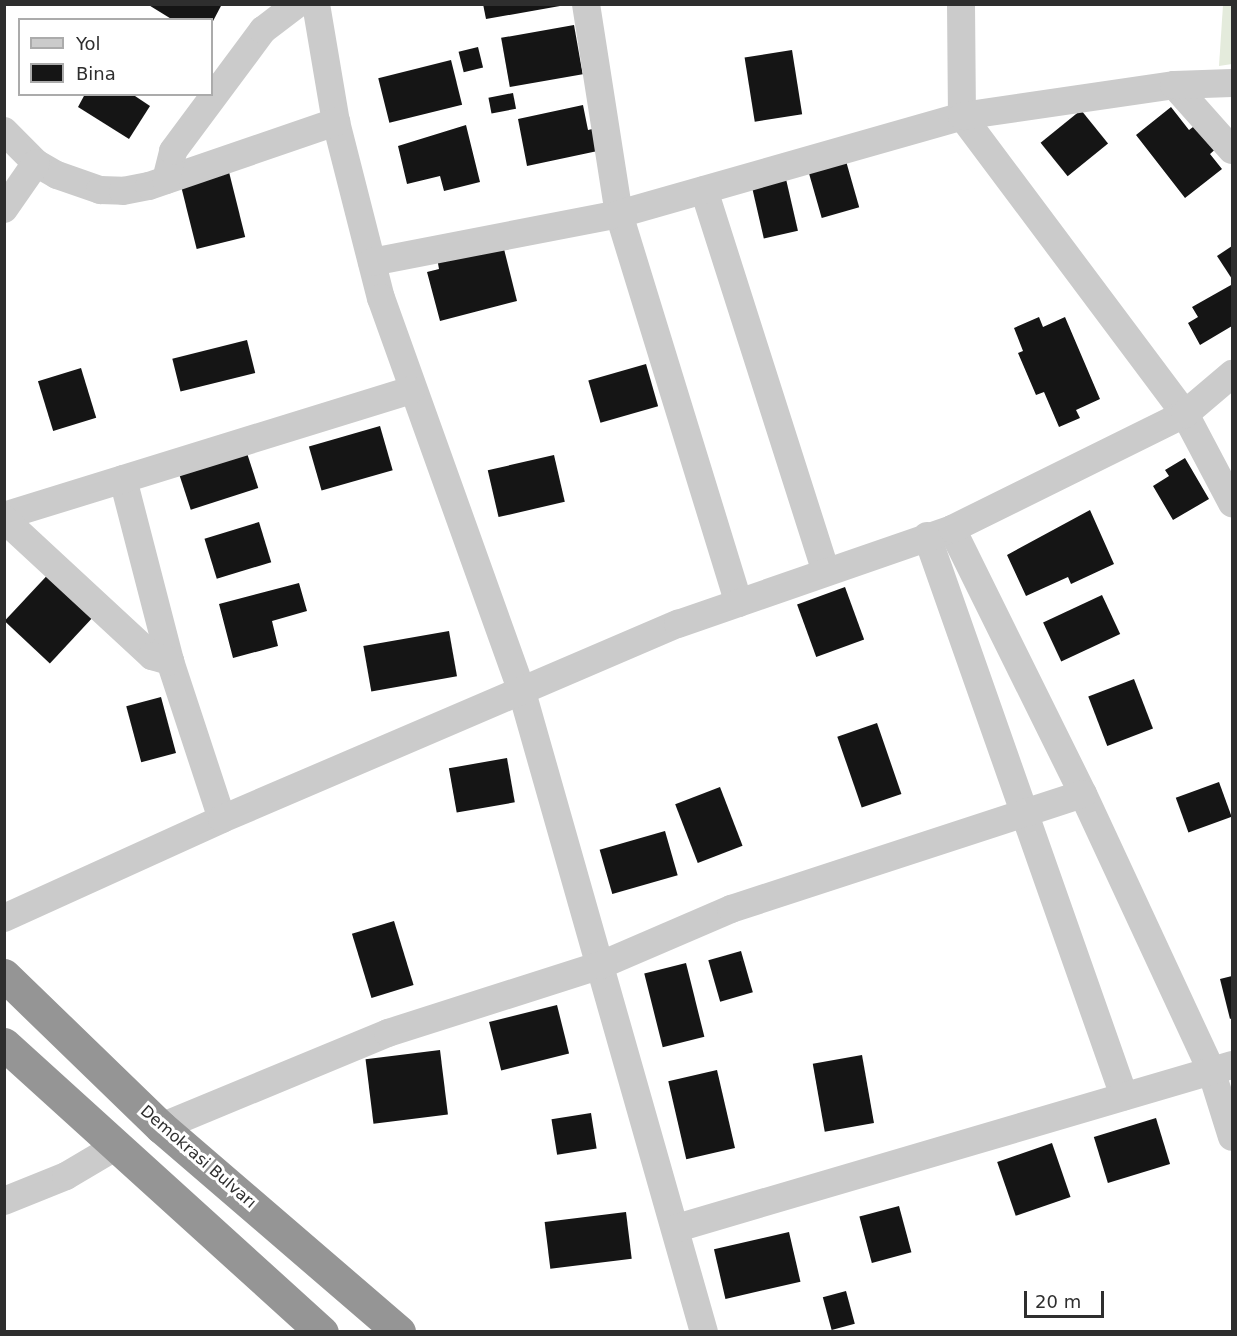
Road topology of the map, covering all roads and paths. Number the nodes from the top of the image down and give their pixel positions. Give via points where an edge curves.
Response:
1 (297, 4) edge
2 (316, 4) edge
3 (586, 4) edge
4 (961, 4) edge
5 (1233, 83) edge
6 (1174, 85) junction
7 (963, 116) junction
8 (336, 122) junction
9 (4, 131) edge
10 (1233, 150) edge
11 (36, 163) junction
12 (166, 180) junction
13 (704, 190) junction
14 (4, 209) edge
15 (619, 214) junction
16 (372, 262) junction
17 (1233, 374) edge
18 (411, 390) junction
19 (1185, 414) junction
20 (123, 479) junction
21 (1233, 503) edge
22 (4, 518) edge
23 (939, 532) junction
24 (826, 572) junction
25 (739, 603) junction
26 (171, 661) junction
27 (522, 692) junction
28 (1083, 794) junction
29 (1024, 813) junction
30 (222, 819) junction
31 (4, 918) edge
32 (601, 965) junction
33 (4, 975) edge
34 (4, 1044) edge
35 (1222, 1067) edge
36 (1124, 1096) junction
37 (161, 1127) junction
38 (1233, 1137) edge
39 (115, 1147) junction
40 (4, 1201) edge
41 (677, 1228) junction
42 (322, 1332) edge
43 (399, 1332) edge
44 (704, 1332) edge

1 - 12 street via 273,20 173,151
2 - 8 street
3 - 15 street
4 - 7 street
5 - 6 street
6 - 7 street
6 - 10 street
7 - 13 street
7 - 19 street
8 - 12 street
8 - 16 street
9 - 11 street
11 - 12 street via 100,190 123,191
11 - 14 street
13 - 15 street
13 - 24 street
15 - 16 street
15 - 25 street
16 - 18 street
17 - 19 street
18 - 20 street
18 - 27 street
19 - 21 street
19 - 23 street
20 - 22 street
20 - 26 street
22 - 26 street via 152,656
23 - 24 street
23 - 28 street
23 - 29 street
24 - 25 street
25 - 27 street
26 - 30 street
27 - 30 street
27 - 32 street
28 - 29 street
28 - 35 street
29 - 32 street via 731,909
29 - 36 street
30 - 31 street
32 - 37 street via 388,1034
32 - 41 street
33 - 37 highway, Demokrasi Bulvarı
34 - 39 highway
35 - 36 street
35 - 38 street
36 - 41 street
37 - 43 highway, Demokrasi Bulvarı
39 - 40 street via 39,1189
39 - 42 highway
41 - 44 street

